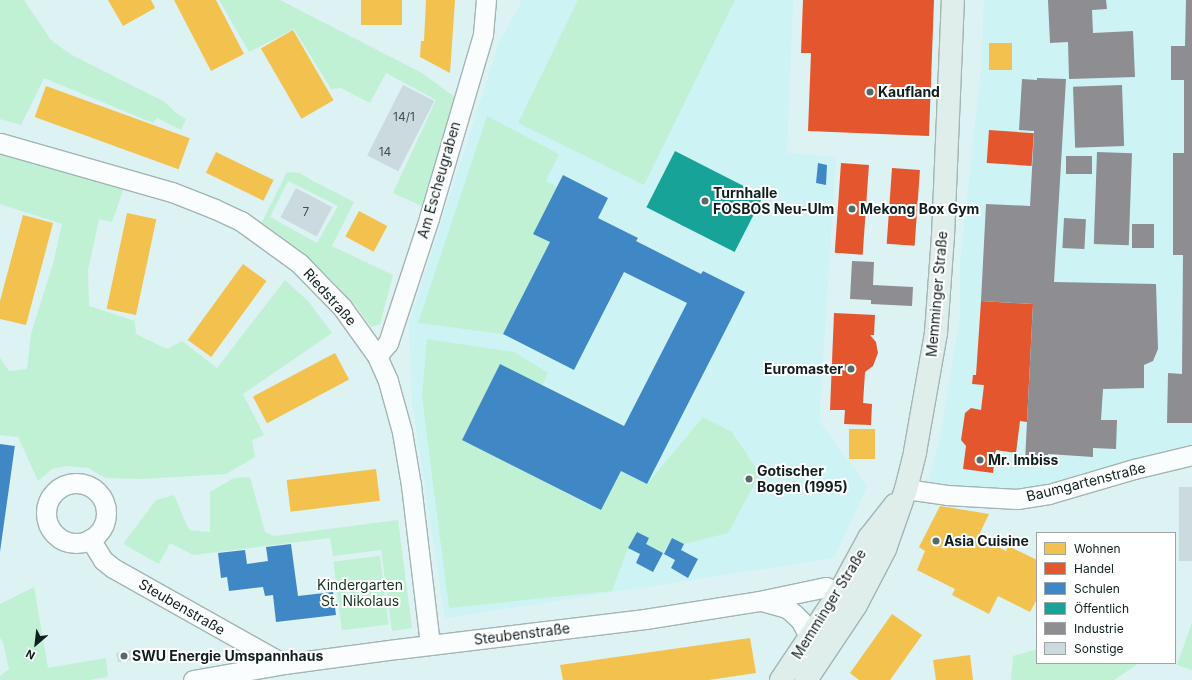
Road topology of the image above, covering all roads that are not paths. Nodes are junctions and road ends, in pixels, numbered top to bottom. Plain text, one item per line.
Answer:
1 (486, 0) edge
2 (953, 0) edge
3 (0, 143) edge
4 (377, 356) junction
5 (1192, 455) edge
6 (906, 489) junction
7 (90, 539) dead end
8 (847, 600) junction
9 (759, 601) junction
10 (810, 639) junction
11 (430, 645) junction
12 (284, 664) junction
13 (193, 680) edge
14 (781, 680) edge
15 (806, 680) edge

1 - 4 street, Am Escheugraben
2 - 6 main road, Memminger Straße
3 - 4 street, Riedstraße
4 - 11 street, Riedstraße
5 - 6 street, Baumgartenstraße
6 - 8 main road, Memminger Straße
7 - 12 street, Steubenstraße
8 - 9 street, Steubenstraße
8 - 10 main road, Memminger Straße
8 - 15 main road, Memminger Straße
9 - 10 street, Steubenstraße
9 - 11 street, Steubenstraße
10 - 14 main road, Memminger Straße
11 - 12 street, Steubenstraße
12 - 13 street, Steubenstraße

